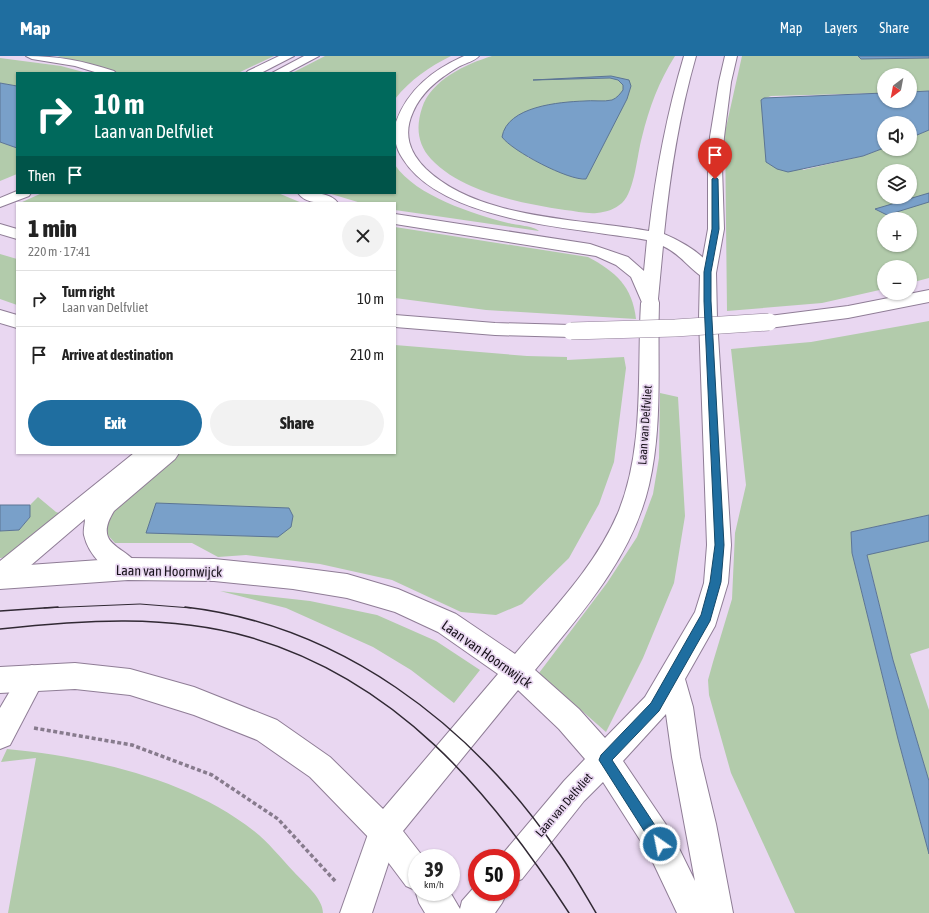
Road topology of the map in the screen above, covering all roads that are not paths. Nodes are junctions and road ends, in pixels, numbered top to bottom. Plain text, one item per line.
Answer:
1 (32, 56) edge
2 (288, 56) edge
3 (313, 56) edge
4 (473, 56) edge
5 (690, 56) edge
6 (731, 56) edge
7 (107, 72) edge
8 (254, 72) edge
9 (280, 72) edge
10 (22, 194) edge
11 (308, 194) edge
12 (328, 202) edge
13 (0, 203) edge
14 (396, 219) edge
15 (0, 229) edge
16 (16, 234) edge
17 (655, 237) junction
18 (708, 272) junction
19 (929, 296) edge
20 (650, 303) junction
21 (0, 316) edge
22 (396, 321) edge
23 (16, 322) edge
24 (148, 454) edge
25 (167, 454) edge
26 (128, 569) junction
27 (0, 577) edge
28 (518, 672) junction
29 (32, 678) junction
30 (672, 679) junction
31 (0, 680) edge
32 (3, 730) edge
33 (605, 760) junction
34 (384, 832) junction
35 (520, 857) edge
36 (408, 863) edge
37 (437, 901) edge
38 (484, 901) edge
39 (356, 913) edge
40 (446, 913) edge
41 (474, 913) edge
42 (694, 913) edge
43 (717, 913) edge

1 - 7 main road
2 - 8 main road
3 - 9 main road
4 - 17 main road
5 - 17 main road, Laan van Delfvliet
6 - 18 main road, Laan van Delfvliet
10 - 13 main road
11 - 12 main road
14 - 20 main road
15 - 16 main road
17 - 18 main road
17 - 20 main road, Laan van Delfvliet
18 - 30 main road, Laan van Delfvliet
19 - 22 main road, bridge
20 - 28 main road, Laan van Delfvliet
21 - 23 main road
24 - 27 main road
25 - 26 main road
26 - 27 main road, Laan van Hoornwijck
26 - 28 main road, Laan van Hoornwijck
28 - 33 main road, Laan van Hoornwijck
28 - 34 main road, Laan van Delfvliet
29 - 31 main road
29 - 32 main road
29 - 34 main road
30 - 33 main road, Laan van Delfvliet
30 - 43 main road
33 - 35 main road, Laan van Delfvliet
33 - 42 main road, Laan van Hoornwijck
34 - 36 main road
34 - 39 main road
37 - 40 main road
38 - 41 main road

